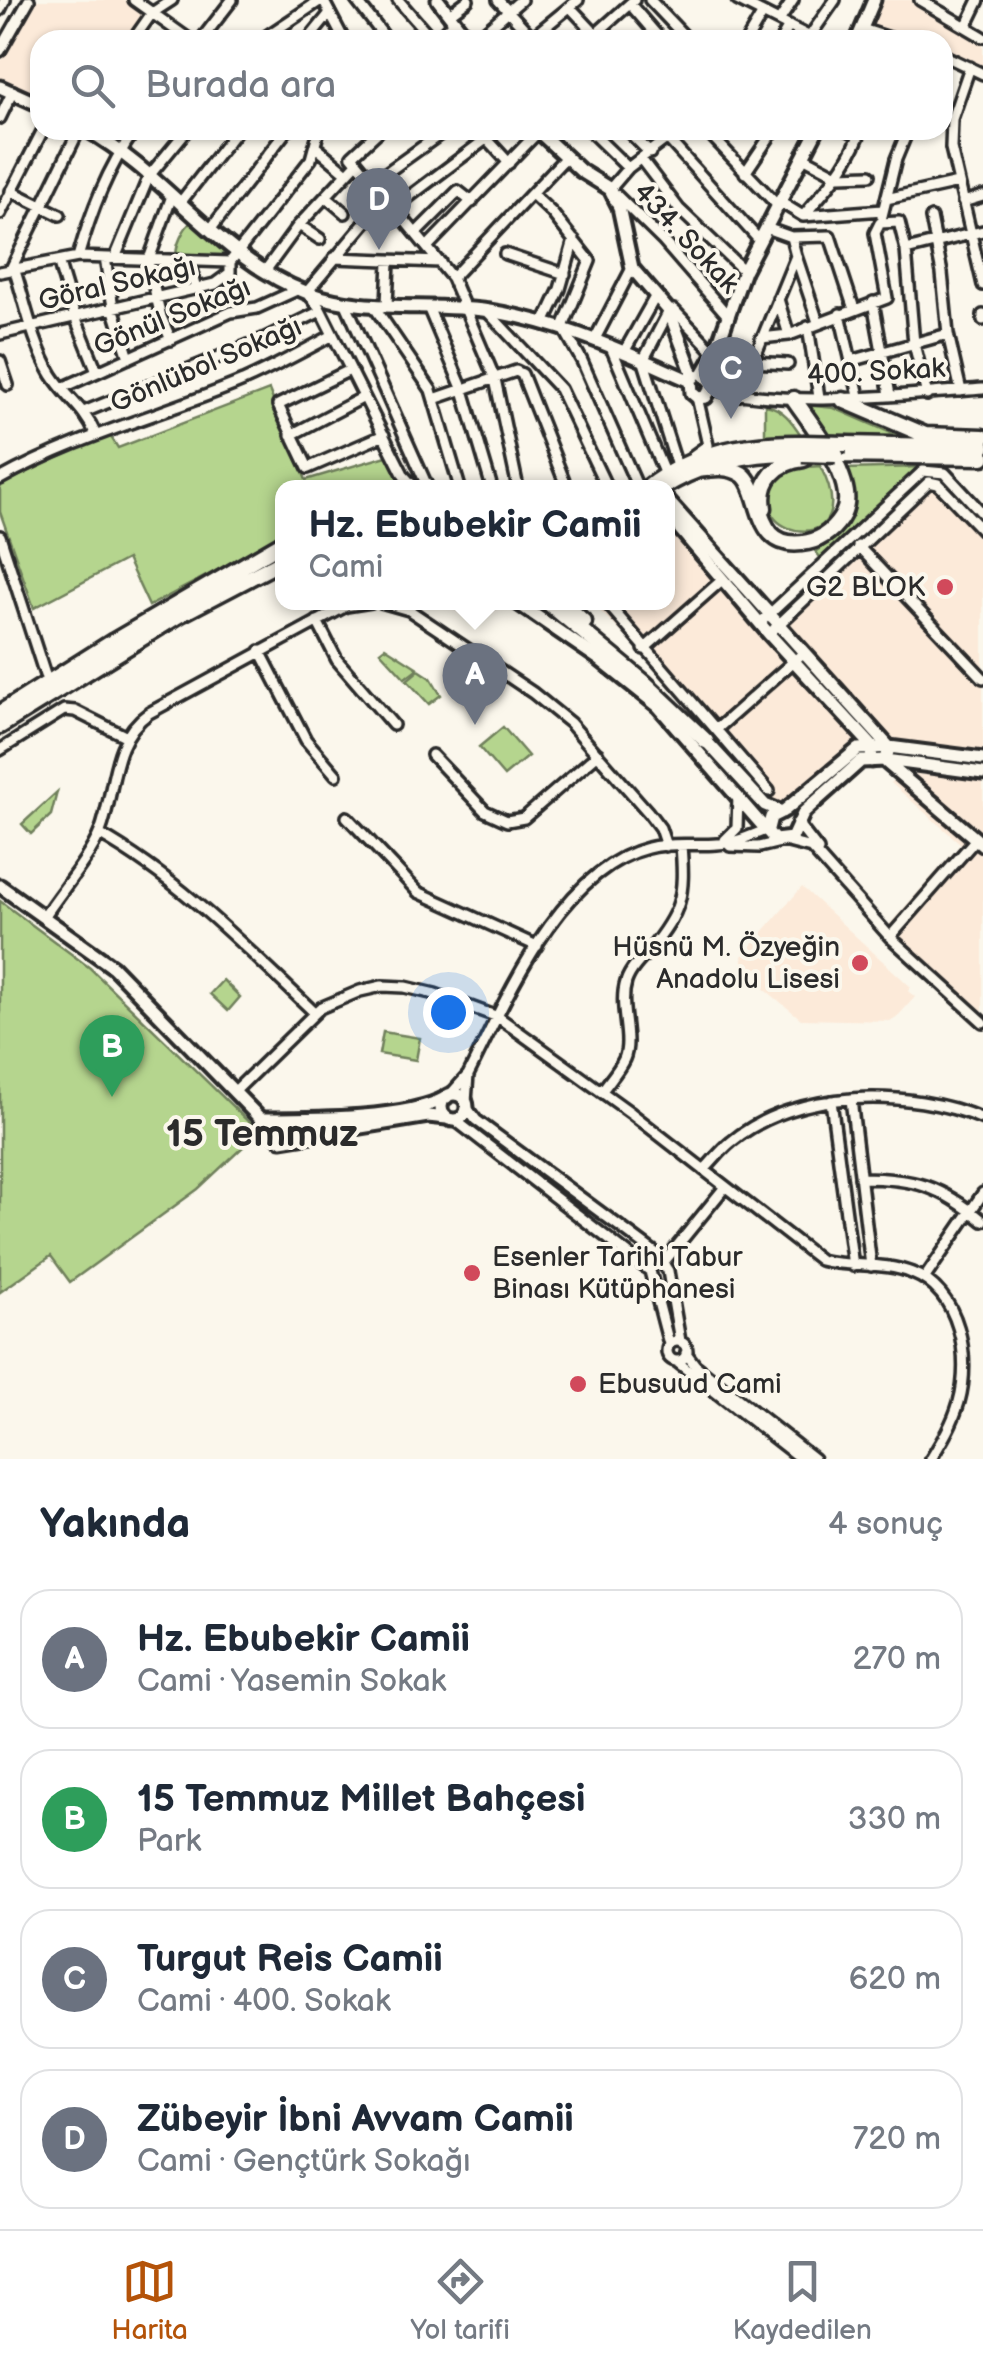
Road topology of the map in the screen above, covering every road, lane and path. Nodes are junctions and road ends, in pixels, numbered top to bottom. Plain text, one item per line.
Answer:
1 (5, 0) edge
2 (30, 0) edge
3 (134, 0) edge
4 (172, 0) edge
5 (232, 0) edge
6 (322, 0) edge
7 (356, 0) edge
8 (398, 0) edge
9 (438, 0) edge
10 (468, 0) edge
11 (498, 0) edge
12 (521, 0) edge
13 (650, 0) edge
14 (794, 0) edge
15 (835, 0) edge
16 (874, 0) edge
17 (920, 0) edge
18 (632, 2) edge
19 (744, 2) edge
20 (974, 2) edge
21 (574, 4) edge
22 (0, 10) edge
23 (508, 11) junction
24 (762, 12) junction
25 (152, 13) junction
26 (330, 13) junction
27 (452, 18) junction
28 (784, 23) junction
29 (0, 24) edge
30 (966, 27) junction
31 (139, 30) edge
32 (176, 30) edge
33 (209, 30) edge
34 (276, 30) edge
35 (316, 30) edge
36 (339, 30) edge
37 (378, 30) edge
38 (425, 30) edge
39 (442, 30) edge
40 (463, 30) edge
41 (484, 30) edge
42 (524, 30) edge
43 (542, 30) edge
44 (590, 30) edge
45 (603, 30) edge
46 (653, 30) edge
47 (678, 30) edge
48 (752, 30) edge
49 (783, 30) edge
50 (798, 30) edge
51 (818, 30) edge
52 (862, 30) edge
53 (12, 32) junction
54 (983, 37) edge
55 (0, 51) edge
56 (953, 60) edge
57 (970, 67) junction
58 (983, 74) edge
59 (0, 87) edge
60 (14, 91) junction
61 (30, 99) edge
62 (953, 116) edge
63 (0, 118) edge
64 (38, 140) edge
65 (83, 140) edge
66 (104, 140) edge
67 (128, 140) edge
68 (179, 140) edge
69 (228, 140) edge
70 (279, 140) edge
71 (318, 140) edge
72 (369, 140) edge
73 (432, 140) edge
74 (483, 140) edge
75 (488, 140) edge
76 (530, 140) edge
77 (548, 140) edge
78 (599, 140) edge
79 (634, 140) edge
80 (668, 140) joint
81 (715, 140) edge
82 (720, 140) edge
83 (767, 140) edge
84 (813, 140) edge
85 (857, 140) edge
86 (905, 140) edge
87 (952, 140) edge
88 (718, 143) junction
89 (316, 148) junction
90 (120, 150) junction
91 (646, 156) junction
92 (566, 157) junction
93 (805, 158) junction
94 (509, 163) junction
95 (356, 164) junction
96 (628, 168) junction
97 (346, 173) junction
98 (745, 173) junction
99 (149, 176) junction
100 (839, 176) junction
101 (870, 176) dead end
102 (372, 182) junction
103 (958, 183) junction
104 (610, 189) junction
105 (11, 191) junction
106 (532, 194) junction
107 (983, 196) edge
108 (326, 197) junction
109 (385, 199) junction
110 (886, 199) junction
111 (176, 200) junction
112 (472, 202) junction
113 (963, 202) junction
114 (779, 204) junction
115 (42, 206) junction
116 (394, 208) junction
117 (883, 210) junction
118 (345, 213) dead end
119 (0, 214) edge
120 (60, 215) dead end
121 (803, 216) junction
122 (931, 218) dead end
123 (880, 223) junction
124 (299, 225) junction
125 (210, 230) junction
126 (983, 231) edge
127 (416, 233) junction
128 (971, 233) junction
129 (763, 234) junction
130 (791, 237) junction
131 (320, 239) dead end
132 (574, 240) junction
133 (937, 242) junction
134 (428, 246) junction
135 (906, 250) junction
136 (505, 254) dead end
137 (796, 256) junction
138 (78, 257) junction
139 (110, 258) junction
140 (234, 258) junction
141 (334, 258) junction
142 (189, 260) junction
143 (58, 261) junction
144 (148, 262) junction
145 (389, 262) junction
146 (440, 262) junction
147 (632, 268) junction
148 (8, 270) edge
149 (265, 270) junction
150 (744, 271) junction
151 (565, 274) junction
152 (452, 278) junction
153 (982, 279) edge
154 (196, 289) junction
155 (303, 291) junction
156 (655, 297) junction
157 (778, 297) junction
158 (156, 298) junction
159 (873, 302) junction
160 (346, 304) junction
161 (380, 305) junction
162 (113, 307) junction
163 (428, 307) junction
164 (464, 308) junction
165 (854, 310) junction
166 (321, 311) junction
167 (487, 311) junction
168 (669, 312) junction
169 (840, 314) junction
170 (75, 316) junction
171 (729, 317) junction
172 (545, 322) junction
173 (813, 324) junction
174 (33, 326) junction
175 (562, 327) junction
176 (0, 334) edge
177 (948, 334) junction
178 (333, 335) junction
179 (788, 335) junction
180 (761, 338) junction
181 (595, 339) junction
182 (171, 340) junction
183 (680, 343) junction
184 (914, 344) junction
185 (610, 346) junction
186 (624, 352) junction
187 (715, 353) junction
188 (882, 353) junction
189 (644, 357) junction
190 (129, 358) junction
191 (0, 361) edge
192 (851, 361) junction
193 (752, 362) junction
194 (788, 364) dead end
195 (662, 369) junction
196 (350, 370) junction
197 (97, 371) junction
198 (696, 377) junction
199 (495, 378) junction
200 (8, 385) dead end
201 (62, 388) junction
202 (463, 390) junction
203 (712, 390) junction
204 (983, 390) edge
205 (961, 391) junction
206 (739, 395) junction
207 (890, 395) junction
208 (859, 396) junction
209 (926, 396) junction
210 (364, 397) junction
211 (696, 397) junction
212 (819, 397) junction
213 (787, 398) junction
214 (434, 399) junction
215 (843, 400) junction
216 (84, 412) junction
217 (95, 434) junction
218 (291, 435) junction
219 (384, 435) junction
220 (983, 437) edge
221 (983, 447) edge
222 (842, 450) junction
223 (803, 452) junction
224 (983, 457) edge
225 (676, 463) junction
226 (663, 470) junction
227 (697, 470) junction
228 (0, 479) edge
229 (408, 480) edge
230 (424, 480) edge
231 (458, 480) edge
232 (490, 480) edge
233 (516, 480) edge
234 (564, 480) edge
235 (603, 480) edge
236 (638, 480) edge
237 (651, 480) edge
238 (656, 480) edge
239 (675, 481) edge
240 (675, 510) edge
241 (983, 514) edge
242 (675, 521) edge
243 (983, 531) edge
244 (0, 536) edge
245 (851, 538) junction
246 (275, 547) edge
247 (859, 547) junction
248 (3, 555) edge
249 (275, 565) edge
250 (727, 577) junction
251 (211, 585) junction
252 (207, 602) junction
253 (339, 610) edge
254 (409, 610) edge
255 (528, 610) edge
256 (557, 610) edge
257 (571, 610) edge
258 (612, 610) edge
259 (318, 621) junction
260 (768, 625) junction
261 (644, 649) junction
262 (260, 651) junction
263 (797, 658) junction
264 (45, 675) junction
265 (983, 678) edge
266 (0, 704) edge
267 (0, 714) edge
268 (0, 726) edge
269 (393, 726) dead end
270 (712, 735) junction
271 (125, 736) junction
272 (0, 737) edge
273 (872, 746) junction
274 (0, 750) edge
275 (598, 754) junction
276 (432, 755) dead end
277 (882, 757) junction
278 (983, 759) edge
279 (983, 773) edge
280 (336, 776) dead end
281 (769, 791) dead end
282 (738, 796) junction
283 (779, 812) junction
284 (347, 817) dead end
285 (796, 822) junction
286 (768, 829) junction
287 (99, 834) junction
288 (784, 841) junction
289 (979, 842) edge
290 (681, 845) junction
291 (713, 845) junction
292 (666, 846) junction
293 (0, 886) edge
294 (44, 917) junction
295 (892, 936) junction
296 (537, 946) junction
297 (315, 1013) junction
298 (983, 1014) edge
299 (498, 1017) junction
300 (983, 1022) edge
301 (468, 1075) junction
302 (602, 1091) junction
303 (234, 1092) junction
304 (448, 1096) junction
305 (850, 1099) junction
306 (832, 1101) junction
307 (467, 1105) junction
308 (260, 1118) junction
309 (451, 1119) junction
310 (983, 1119) edge
311 (704, 1170) junction
312 (860, 1178) junction
313 (725, 1187) junction
314 (983, 1193) edge
315 (970, 1211) junction
316 (983, 1221) edge
317 (664, 1262) junction
318 (854, 1266) junction
319 (871, 1266) junction
320 (924, 1278) junction
321 (680, 1341) junction
322 (668, 1344) junction
323 (686, 1353) junction
324 (676, 1361) junction
325 (801, 1459) edge
326 (814, 1459) edge
327 (932, 1459) edge

1 - 22 street
2 - 53 street
3 - 25 street
4 - 25 street
5 - 33 street
6 - 26 street
6 - 34 street
7 - 37 street
8 - 38 street
9 - 27 main road
10 - 27 street
11 - 23 street
12 - 23 street
13 - 47 street
14 - 28 street
15 - 51 street
16 - 52 main road
17 - 30 street
18 - 45 street
18 - 46 street
19 - 24 street
20 - 30 street
21 - 43 street
21 - 44 street
23 - 41 street
23 - 42 street
24 - 28 street
24 - 48 street
25 - 31 street
25 - 32 street
26 - 35 street
26 - 36 street
27 - 39 street
27 - 40 main road
28 - 49 street
28 - 50 street
29 - 53 street
30 - 54 street
53 - 55 street
56 - 57 street
57 - 58 street
57 - 62 street
59 - 60 main road
60 - 61 main road
60 - 63 street
64 - 105 street
65 - 115 street
66 - 90 main road
67 - 90 street
68 - 99 street
69 - 111 street
70 - 125 street
71 - 89 street
72 - 95 street
73 - 102 street
74 - 116 street
75 - 94 street
76 - 94 street
77 - 92 main road
78 - 96 street
79 - 91 street
80 - 91 street
80 - 129 street
81 - 88 street
82 - 88 street
83 - 98 street
84 - 93 main road
85 - 100 street
86 - 110 street
87 - 103 street
88 - 98 street
89 - 97 street
89 - 140 street
90 - 99 main road
90 - 138 street
91 - 96 street
91 - 150 street
92 - 104 main road
92 - 106 street
93 - 100 street
93 - 114 main road
94 - 112 street
95 - 97 street
95 - 102 street
96 - 104 street
97 - 108 street
98 - 114 street
99 - 111 main road
99 - 139 street
100 - 101 street
100 - 121 street
102 - 109 street
103 - 110 street
103 - 113 street
104 - 147 main road
104 - 171 street, 434. Sokak
105 - 115 street
105 - 119 street
106 - 132 street
106 - 152 street
107 - 113 street
108 - 118 street
108 - 124 street
109 - 116 street
109 - 141 street
110 - 117 street
111 - 125 main road
111 - 144 street
112 - 127 street
112 - 134 street
113 - 128 street
114 - 121 street
114 - 129 main road
115 - 120 street
115 - 148 street
116 - 127 street
117 - 121 street
117 - 123 street
122 - 133 street
123 - 135 street
123 - 159 street
124 - 131 street
124 - 149 street
125 - 140 main road
126 - 128 street
127 - 134 street
128 - 133 street
128 - 153 street
129 - 130 street
129 - 150 main road
130 - 137 street
130 - 165 street
132 - 151 street
132 - 175 street
133 - 135 street
133 - 177 street
134 - 146 street
135 - 184 street
136 - 151 street
137 - 157 street
137 - 173 street
138 - 139 street
138 - 143 street
139 - 144 street
139 - 162 street
140 - 142 street
140 - 149 main road
140 - 154 street, Göral Sokağı
141 - 145 street
141 - 155 street
142 - 144 street
142 - 154 street
143 - 148 street
143 - 170 street
144 - 158 street
145 - 146 street
145 - 161 street
146 - 152 street
147 - 156 main road
147 - 181 street
148 - 174 street
149 - 155 main road
150 - 171 main road
151 - 172 street
152 - 164 street
154 - 158 street, Göral Sokağı
155 - 160 main road
155 - 166 street
155 - 182 street, Gönül Sokağı
156 - 168 main road
156 - 186 street
157 - 179 street
157 - 180 street
158 - 162 street, Göral Sokağı
158 - 182 street
159 - 165 street
159 - 188 street
160 - 161 main road
160 - 230 street
161 - 163 main road
161 - 214 street
162 - 170 street, Göral Sokağı
162 - 190 street
163 - 164 main road
163 - 202 street
164 - 167 main road
164 - 199 street
165 - 169 street
166 - 178 street
166 - 216 street
167 - 172 main road
167 - 235 street
168 - 183 main road
168 - 187 street
168 - 189 street
169 - 173 street
169 - 192 street
170 - 174 street, Göral Sokağı
170 - 197 street
171 - 187 main road
172 - 175 main road
173 - 179 street
173 - 212 street
174 - 176 street, Göral Sokağı
174 - 201 street
175 - 181 main road
175 - 236 street
177 - 184 street
177 - 205 street
178 - 196 street
178 - 217 street, Gönlübol Sokağı
179 - 180 street
180 - 193 street
181 - 185 main road
182 - 190 street, Gönül Sokağı
183 - 195 main road
183 - 198 main road
184 - 188 street
184 - 209 street
185 - 186 main road
185 - 226 street
186 - 189 main road
187 - 198 main road
188 - 192 street
188 - 207 street
189 - 195 main road
189 - 225 street
190 - 197 street, Gönül Sokağı
191 - 200 street
192 - 208 street
193 - 194 street
193 - 206 street
195 - 198 main road
196 - 210 street
196 - 218 street
197 - 201 street, Gönül Sokağı
198 - 203 main road
198 - 211 main road
199 - 202 street
199 - 233 street
199 - 234 street
201 - 216 street
202 - 214 street
202 - 232 street
203 - 206 street, 400. Sokak
203 - 211 main road
204 - 205 street, 400. Sokak
205 - 209 street, 400. Sokak
206 - 213 street, 400. Sokak
207 - 208 street, 400. Sokak
207 - 209 street, 400. Sokak
208 - 215 street, 400. Sokak
210 - 218 street
210 - 219 street
211 - 225 street
212 - 213 street, 400. Sokak
212 - 215 street, 400. Sokak
213 - 223 highway
213 - 227 highway
214 - 231 street
215 - 220 highway
216 - 217 street
217 - 228 street, Gönlübol Sokağı
218 - 219 street
219 - 229 street
221 - 222 highway
222 - 223 highway, bridge
222 - 224 highway
223 - 227 highway
223 - 238 highway
225 - 226 street
226 - 237 street
227 - 239 highway
240 - 250 main road
241 - 245 street
242 - 250 main road
243 - 247 street
244 - 248 street
245 - 247 street
245 - 260 street
246 - 251 highway
247 - 260 street
247 - 265 street
248 - 264 street
249 - 252 highway
250 - 260 main road
250 - 261 street
251 - 264 highway
251 - 267 highway
252 - 268 highway
252 - 272 highway
253 - 259 street
254 - 275 street
255 - 282 main road
256 - 270 highway
257 - 270 highway
258 - 261 street
259 - 262 street
259 - 269 street
260 - 263 main road
261 - 270 street
262 - 271 street
262 - 280 street
263 - 270 street
263 - 273 main road
263 - 277 main road
264 - 266 highway
270 - 281 street
270 - 283 main road
271 - 274 street
271 - 287 street
273 - 277 main road
273 - 283 main road
275 - 276 street
275 - 292 street
277 - 278 main road
277 - 279 main road
277 - 285 main road
277 - 289 main road
282 - 286 main road
282 - 291 street
283 - 285 main road
283 - 286 main road
284 - 296 street
285 - 288 main road
285 - 295 street
286 - 288 main road
286 - 291 street
287 - 294 street
287 - 297 street
288 - 291 street
288 - 295 street
289 - 295 street
290 - 291 street
290 - 292 street
290 - 302 street
292 - 296 street
293 - 294 main road
294 - 303 main road
295 - 298 street
295 - 300 street
296 - 299 street
297 - 299 street
297 - 303 street
299 - 301 street
299 - 302 street
301 - 304 street
301 - 307 street
302 - 311 street
303 - 308 main road
304 - 307 main road
304 - 308 main road
304 - 309 main road
305 - 306 street
305 - 310 street
305 - 312 street
306 - 311 street
306 - 318 street
307 - 309 main road
307 - 317 street
308 - 309 main road
309 - 322 street
311 - 313 street
312 - 315 street
312 - 319 street
313 - 317 street
313 - 318 street
314 - 315 street
315 - 316 street
315 - 320 street
317 - 321 street
318 - 319 street
319 - 320 street
320 - 327 street
321 - 322 street
321 - 323 street
322 - 324 street
323 - 324 street
323 - 326 street
324 - 325 street

